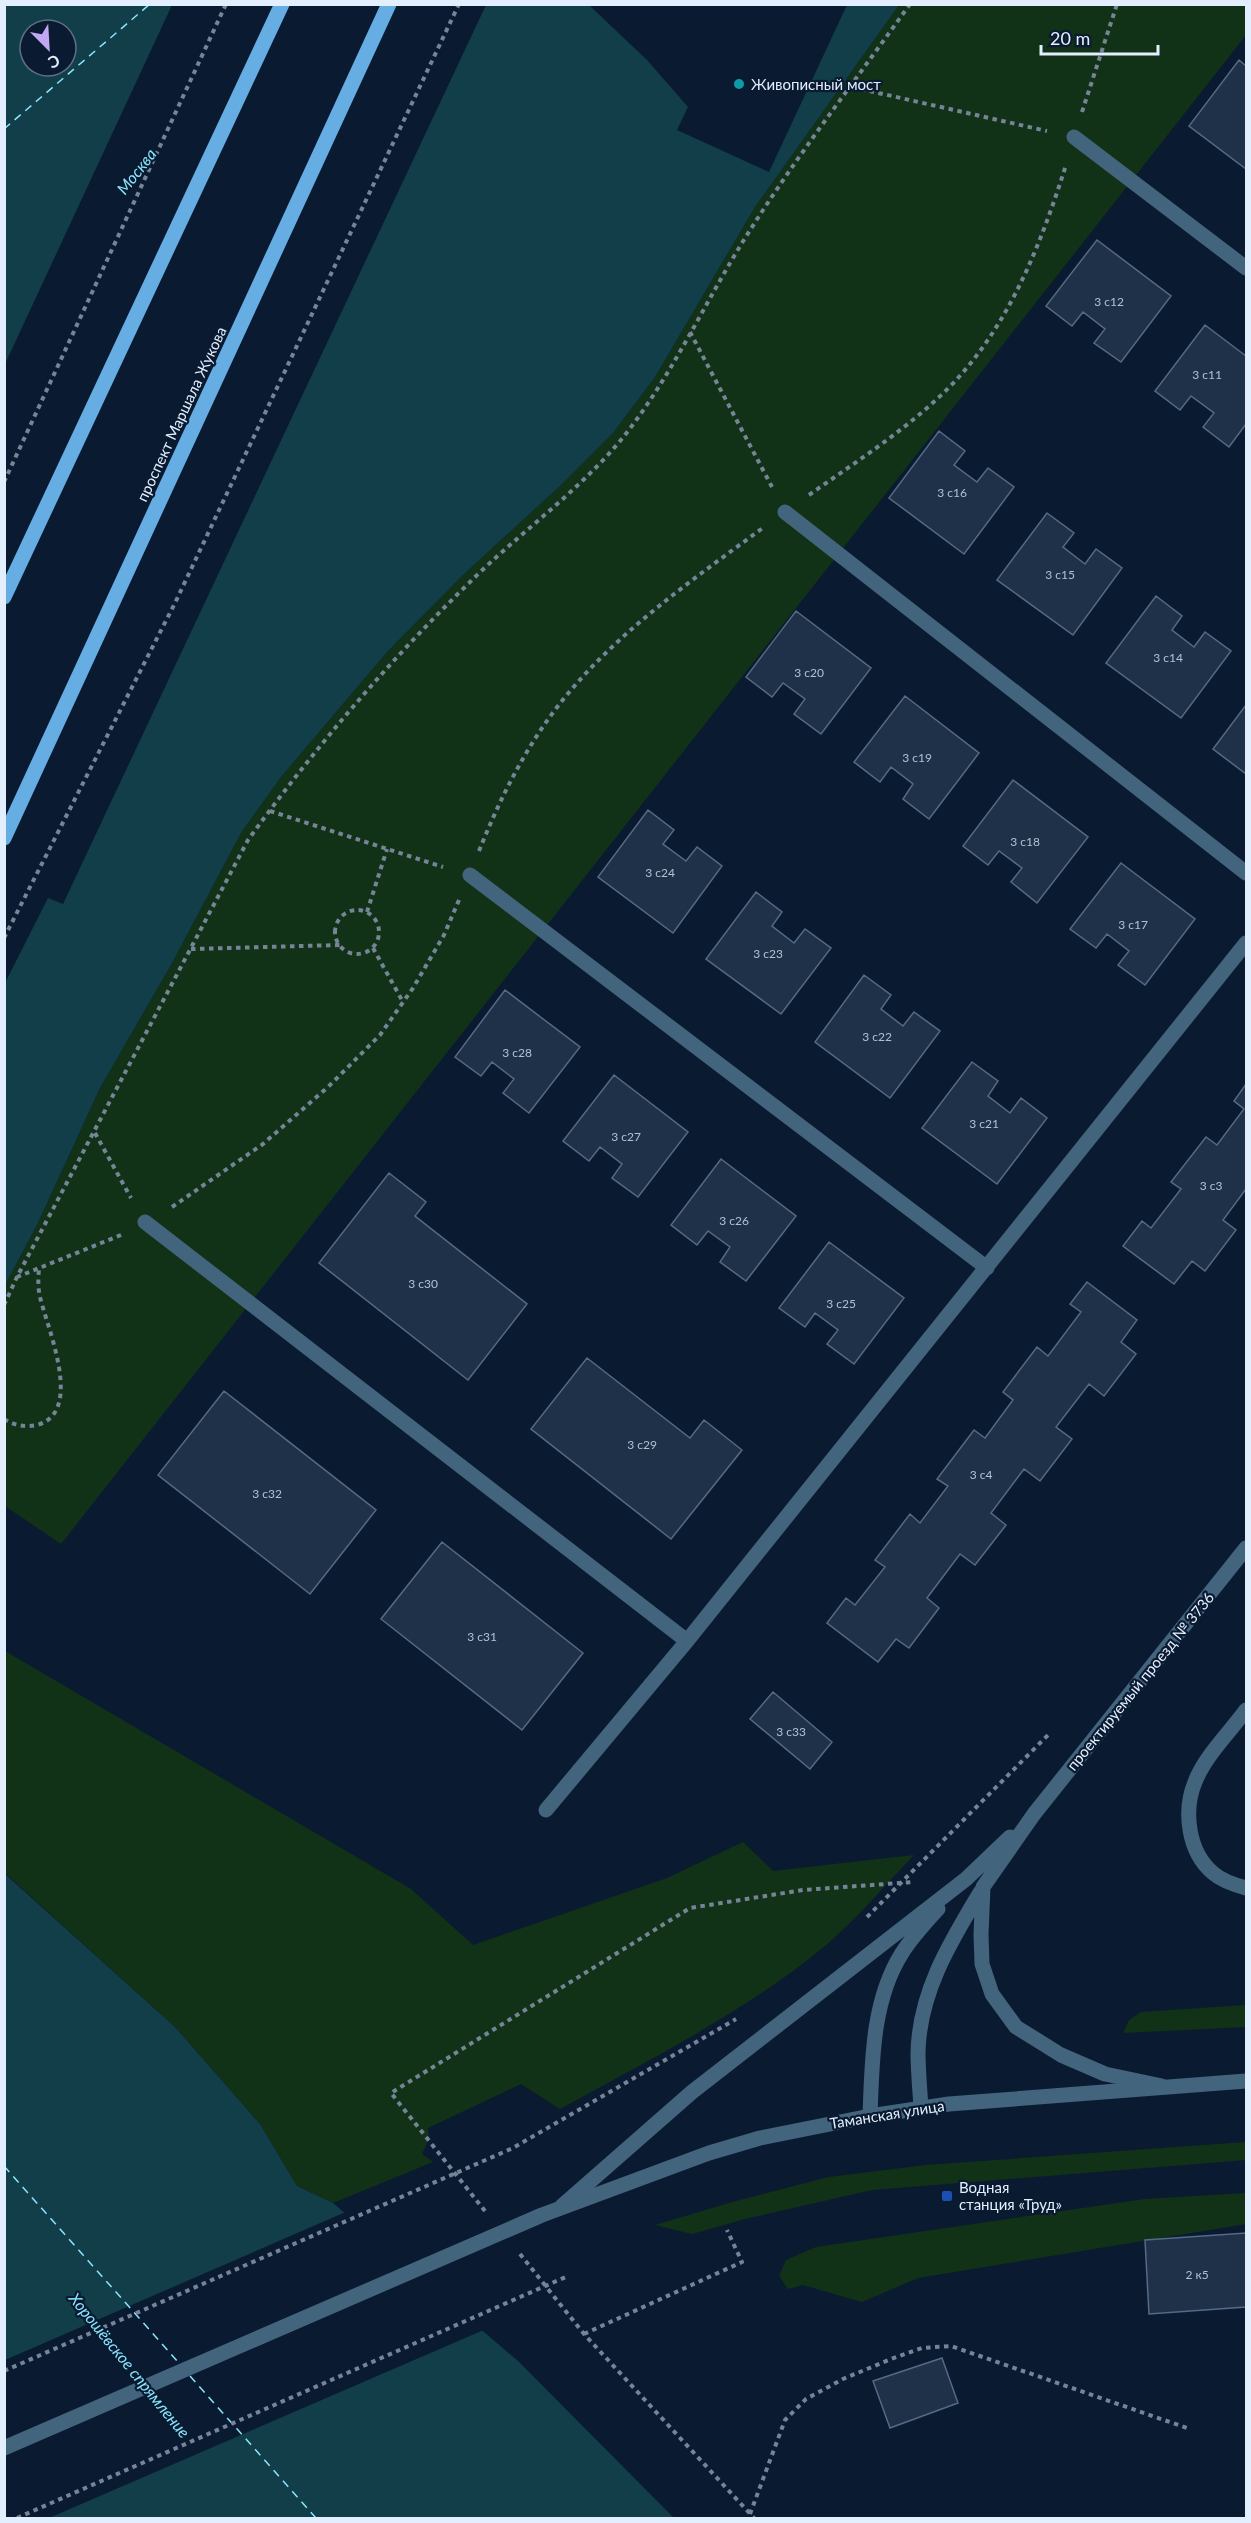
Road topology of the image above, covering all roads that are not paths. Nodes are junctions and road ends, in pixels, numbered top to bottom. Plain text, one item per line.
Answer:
1 (282, 4) edge
2 (389, 4) edge
3 (1074, 137) road end
4 (1246, 268) edge
5 (785, 512) road end
6 (4, 597) edge
7 (4, 838) edge
8 (1246, 873) edge
9 (470, 875) road end
10 (1246, 943) edge
11 (145, 1222) road end
12 (987, 1268) junction
13 (1246, 1548) edge
14 (687, 1641) junction
15 (1246, 1710) edge
16 (546, 1810) dead end
17 (1034, 1814) junction
18 (966, 1879) junction
19 (983, 1887) junction
20 (1246, 1888) edge
21 (1246, 2080) edge
22 (1168, 2087) junction
23 (921, 2108) junction
24 (870, 2116) junction
25 (562, 2206) junction
26 (4, 2448) edge

1 - 6 main road
2 - 7 main road, проспект Маршала Жукова
3 - 4 street
5 - 8 street
9 - 12 street
10 - 12 street
11 - 14 street
12 - 14 street
13 - 17 street, проектируемый проезд № 3736
14 - 16 street
15 - 20 street
17 - 18 street
17 - 19 street
18 - 24 street
18 - 25 street
19 - 22 street
19 - 23 street
21 - 22 street, Таманская улица
22 - 23 street, Таманская улица
23 - 24 street, Таманская улица
24 - 25 street, Таманская улица
25 - 26 street, Таманская улица

